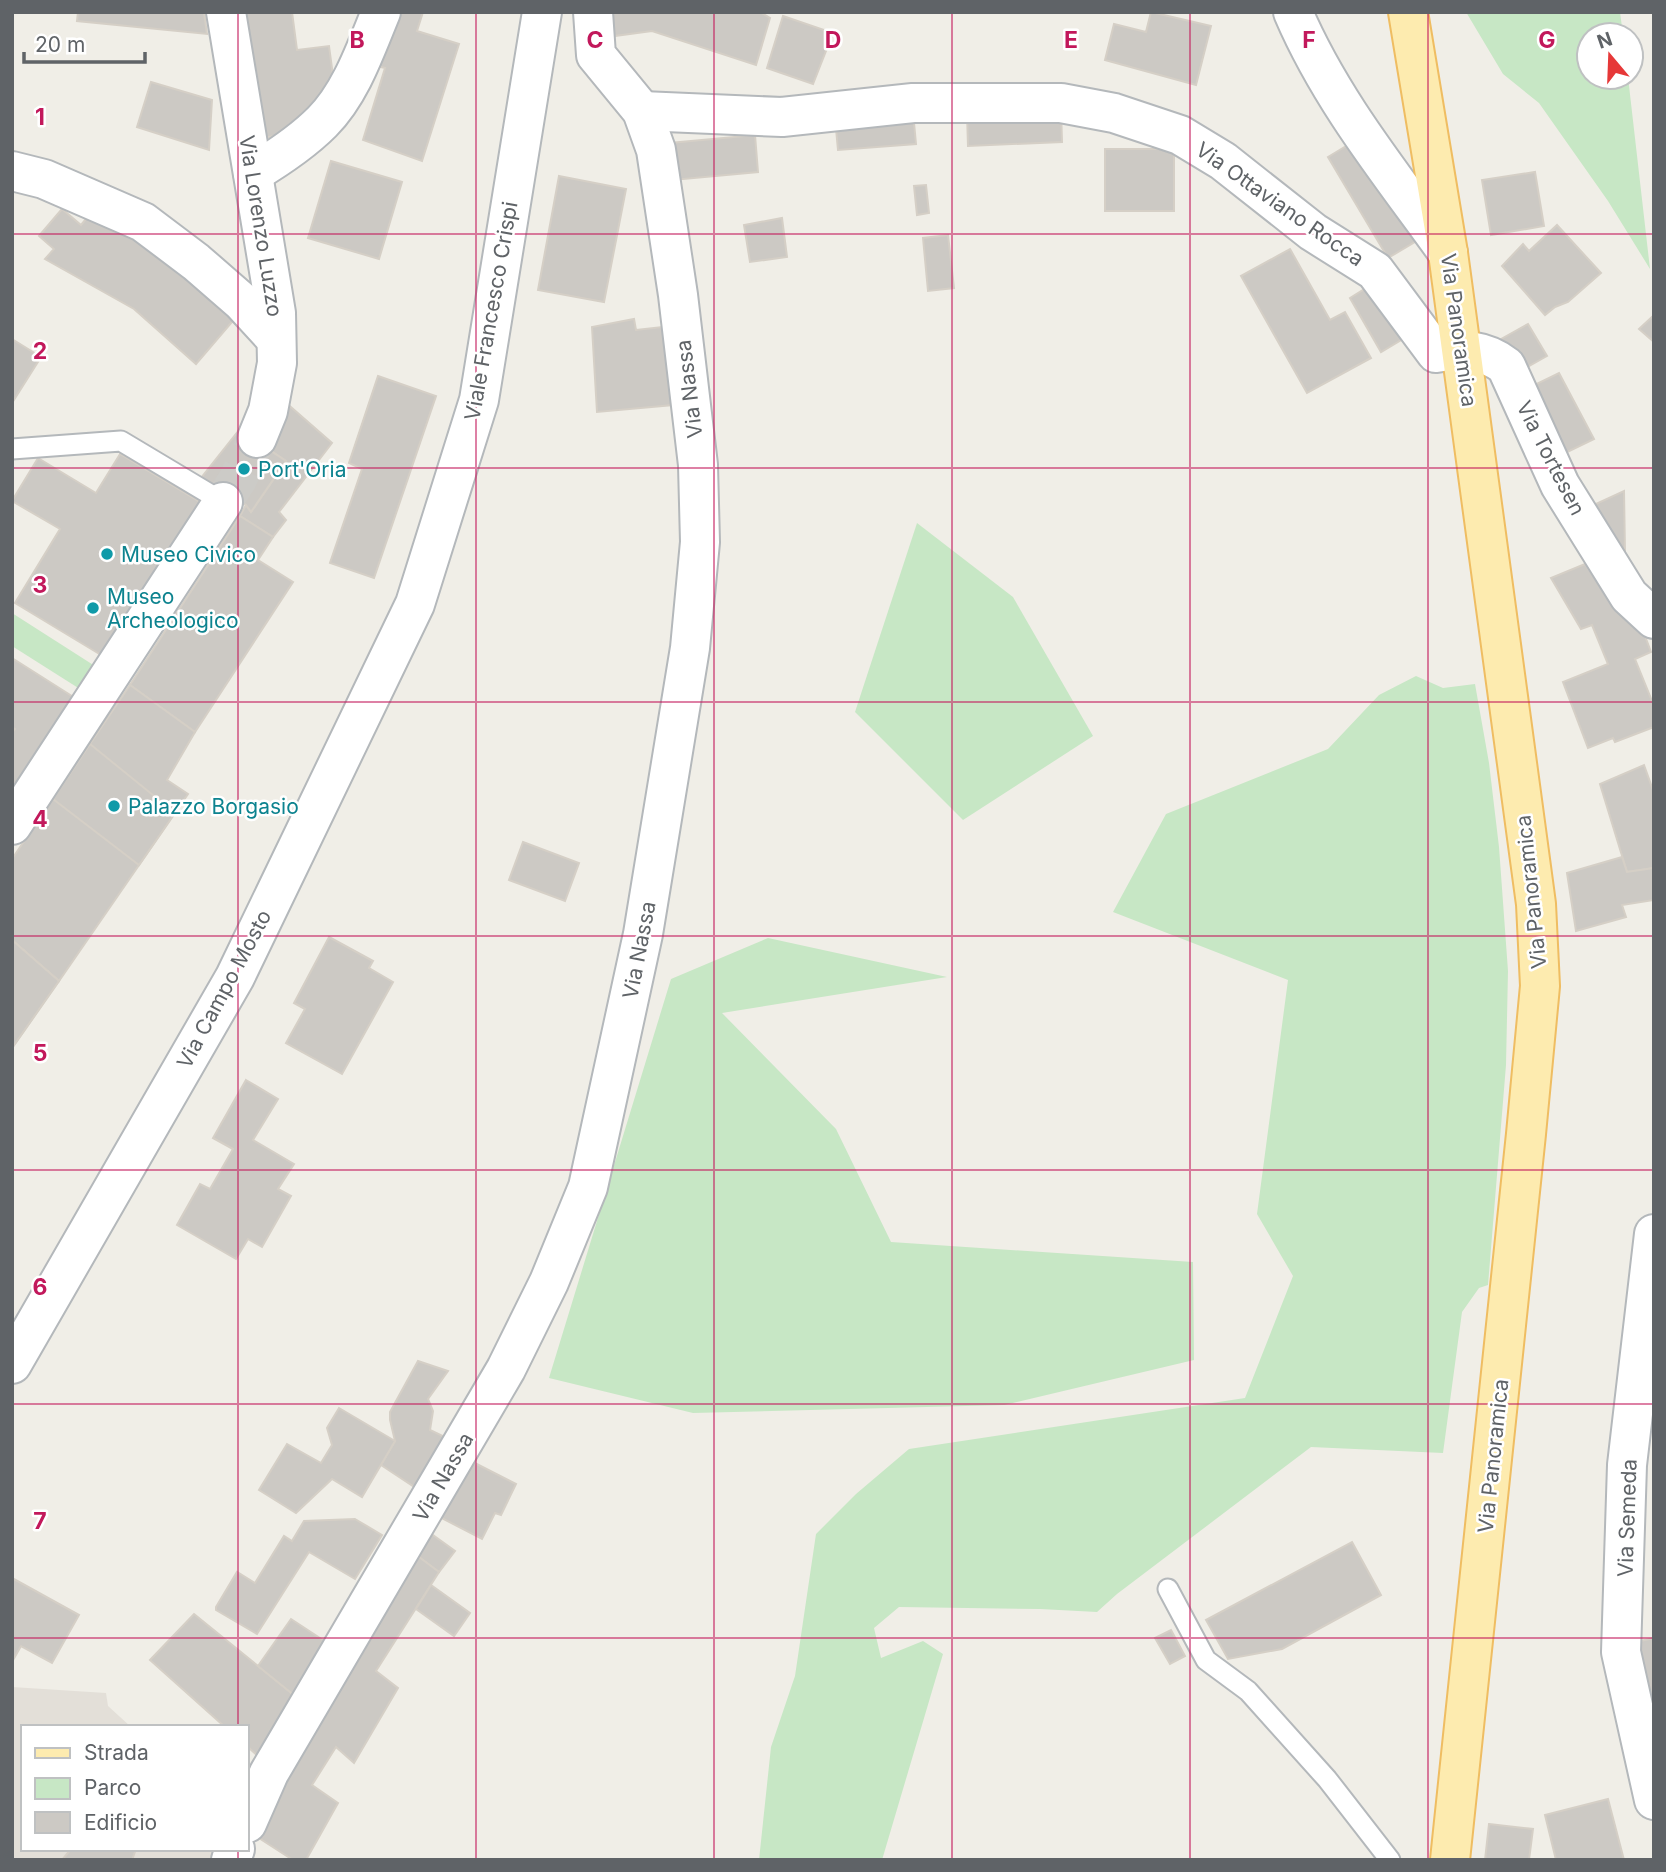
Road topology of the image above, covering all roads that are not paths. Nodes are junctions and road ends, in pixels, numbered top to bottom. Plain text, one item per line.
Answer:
1 (226, 12) edge
2 (381, 12) edge
3 (542, 12) edge
4 (593, 12) edge
5 (1293, 12) edge
6 (1408, 12) edge
7 (642, 111) junction
8 (12, 171) edge
9 (253, 173) junction
10 (1448, 253) junction
11 (276, 339) junction
12 (1462, 349) junction
13 (257, 438) tunnel mouth
14 (12, 449) edge
15 (223, 502) joint
16 (415, 604) joint
17 (1654, 619) edge
18 (12, 825) edge
19 (1654, 1234) edge
20 (12, 1364) edge
21 (1168, 1589) dead end
22 (1654, 1800) edge
23 (248, 1820) edge
24 (1390, 1860) edge
25 (1450, 1860) edge

1 - 9 street, Via Lorenzo Luzzo
2 - 9 street
3 - 16 street, Viale Francesco Crispi
4 - 7 street, Via Nassa
5 - 10 street
6 - 10 main road, Via Panoramica
7 - 12 street, Via Ottaviano Rocca
7 - 23 street, Via Nassa
8 - 11 street
9 - 11 street, Via Lorenzo Luzzo
10 - 12 main road, Via Panoramica
11 - 13 street, Via Lorenzo Luzzo
12 - 17 street, Via Tortesen
12 - 25 main road, Via Panoramica
14 - 15 lane
15 - 18 street
16 - 20 street, Via Campo Mosto
19 - 22 street, Via Semeda
21 - 24 lane

